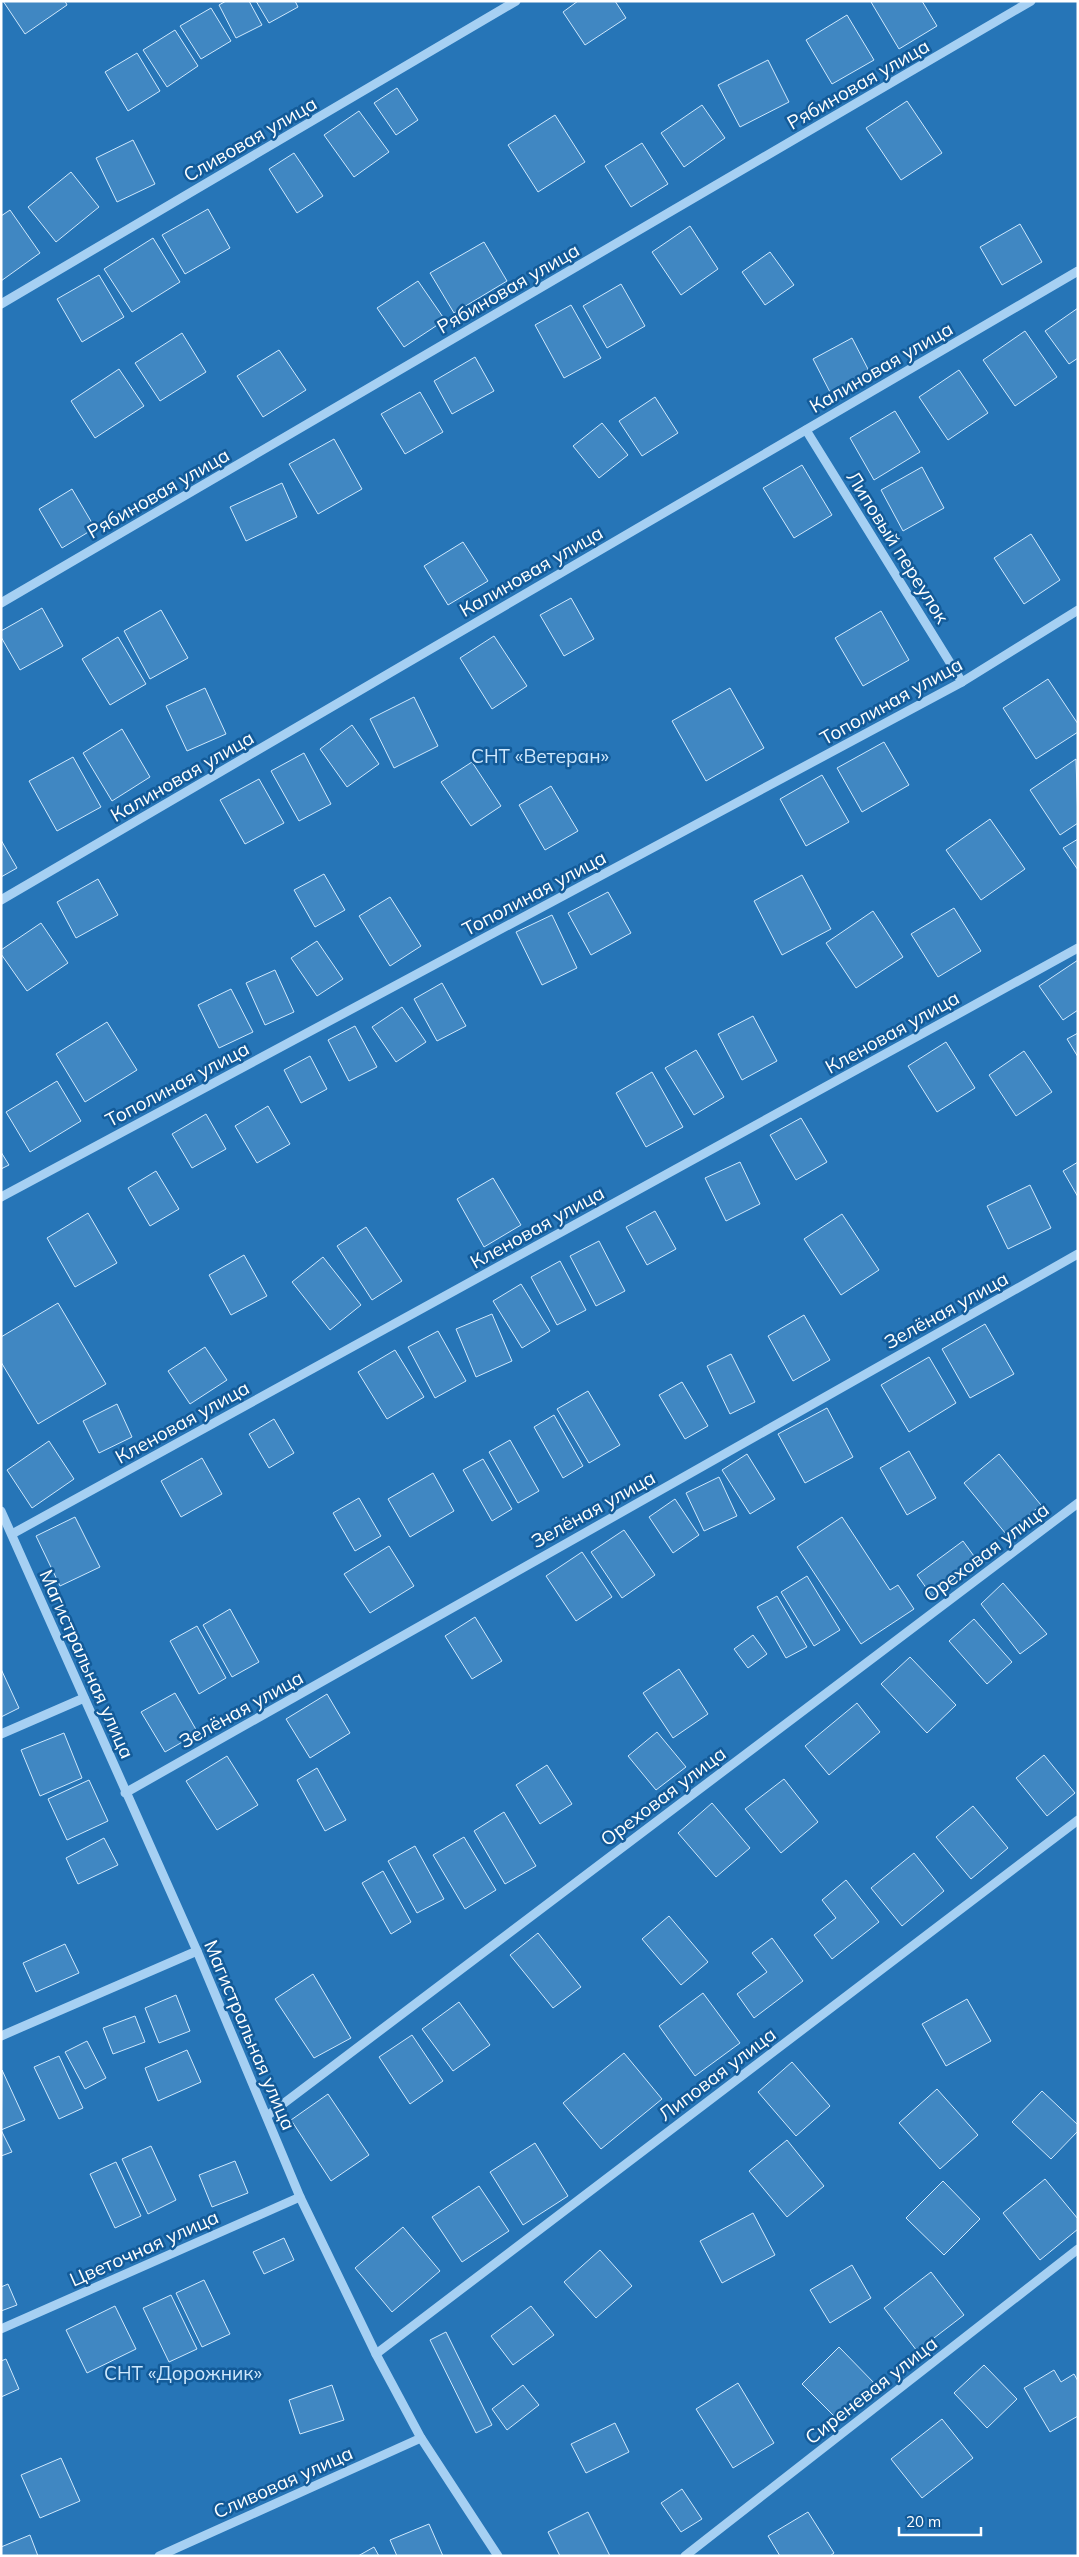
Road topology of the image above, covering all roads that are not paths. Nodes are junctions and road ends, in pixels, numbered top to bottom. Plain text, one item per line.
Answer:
1 (516, 1) edge
2 (1031, 1) edge
3 (1078, 271) edge
4 (1, 304) edge
5 (806, 430) junction
6 (1, 603) edge
7 (1078, 610) edge
8 (962, 682) junction
9 (1, 900) edge
10 (1078, 948) edge
11 (1, 1197) edge
12 (1078, 1254) edge
13 (1078, 1502) edge
14 (1, 1512) edge
15 (12, 1534) junction
16 (84, 1698) junction
17 (1, 1734) edge
18 (125, 1793) junction
19 (1078, 1820) edge
20 (197, 1951) junction
21 (1, 2036) edge
22 (267, 2116) junction
23 (300, 2197) junction
24 (1078, 2249) edge
25 (1, 2329) edge
26 (376, 2354) junction
27 (421, 2438) junction
28 (158, 2556) edge
29 (498, 2556) edge
30 (685, 2556) edge

1 - 4 street, Сливовая улица
2 - 6 street, Рябиновая улица
3 - 5 street, Калиновая улица
5 - 8 street, Липовый переулок
5 - 9 street, Калиновая улица
7 - 8 street, Тополиная улица
8 - 11 street, Тополиная улица
10 - 15 street, Кленовая улица
12 - 18 street, Зелёная улица
13 - 22 street, Ореховая улица
14 - 15 street, Магистральная улица
15 - 16 street, Магистральная улица
16 - 17 street
16 - 18 street, Магистральная улица
18 - 20 street, Магистральная улица
19 - 26 street, Липовая улица
20 - 21 street
20 - 22 street, Магистральная улица
22 - 23 street, Магистральная улица
23 - 25 street, Цветочная улица
23 - 26 street, Магистральная улица
24 - 30 street, Сиреневая улица
26 - 27 street, Магистральная улица
27 - 28 street, Сливовая улица
27 - 29 street, Магистральная улица

